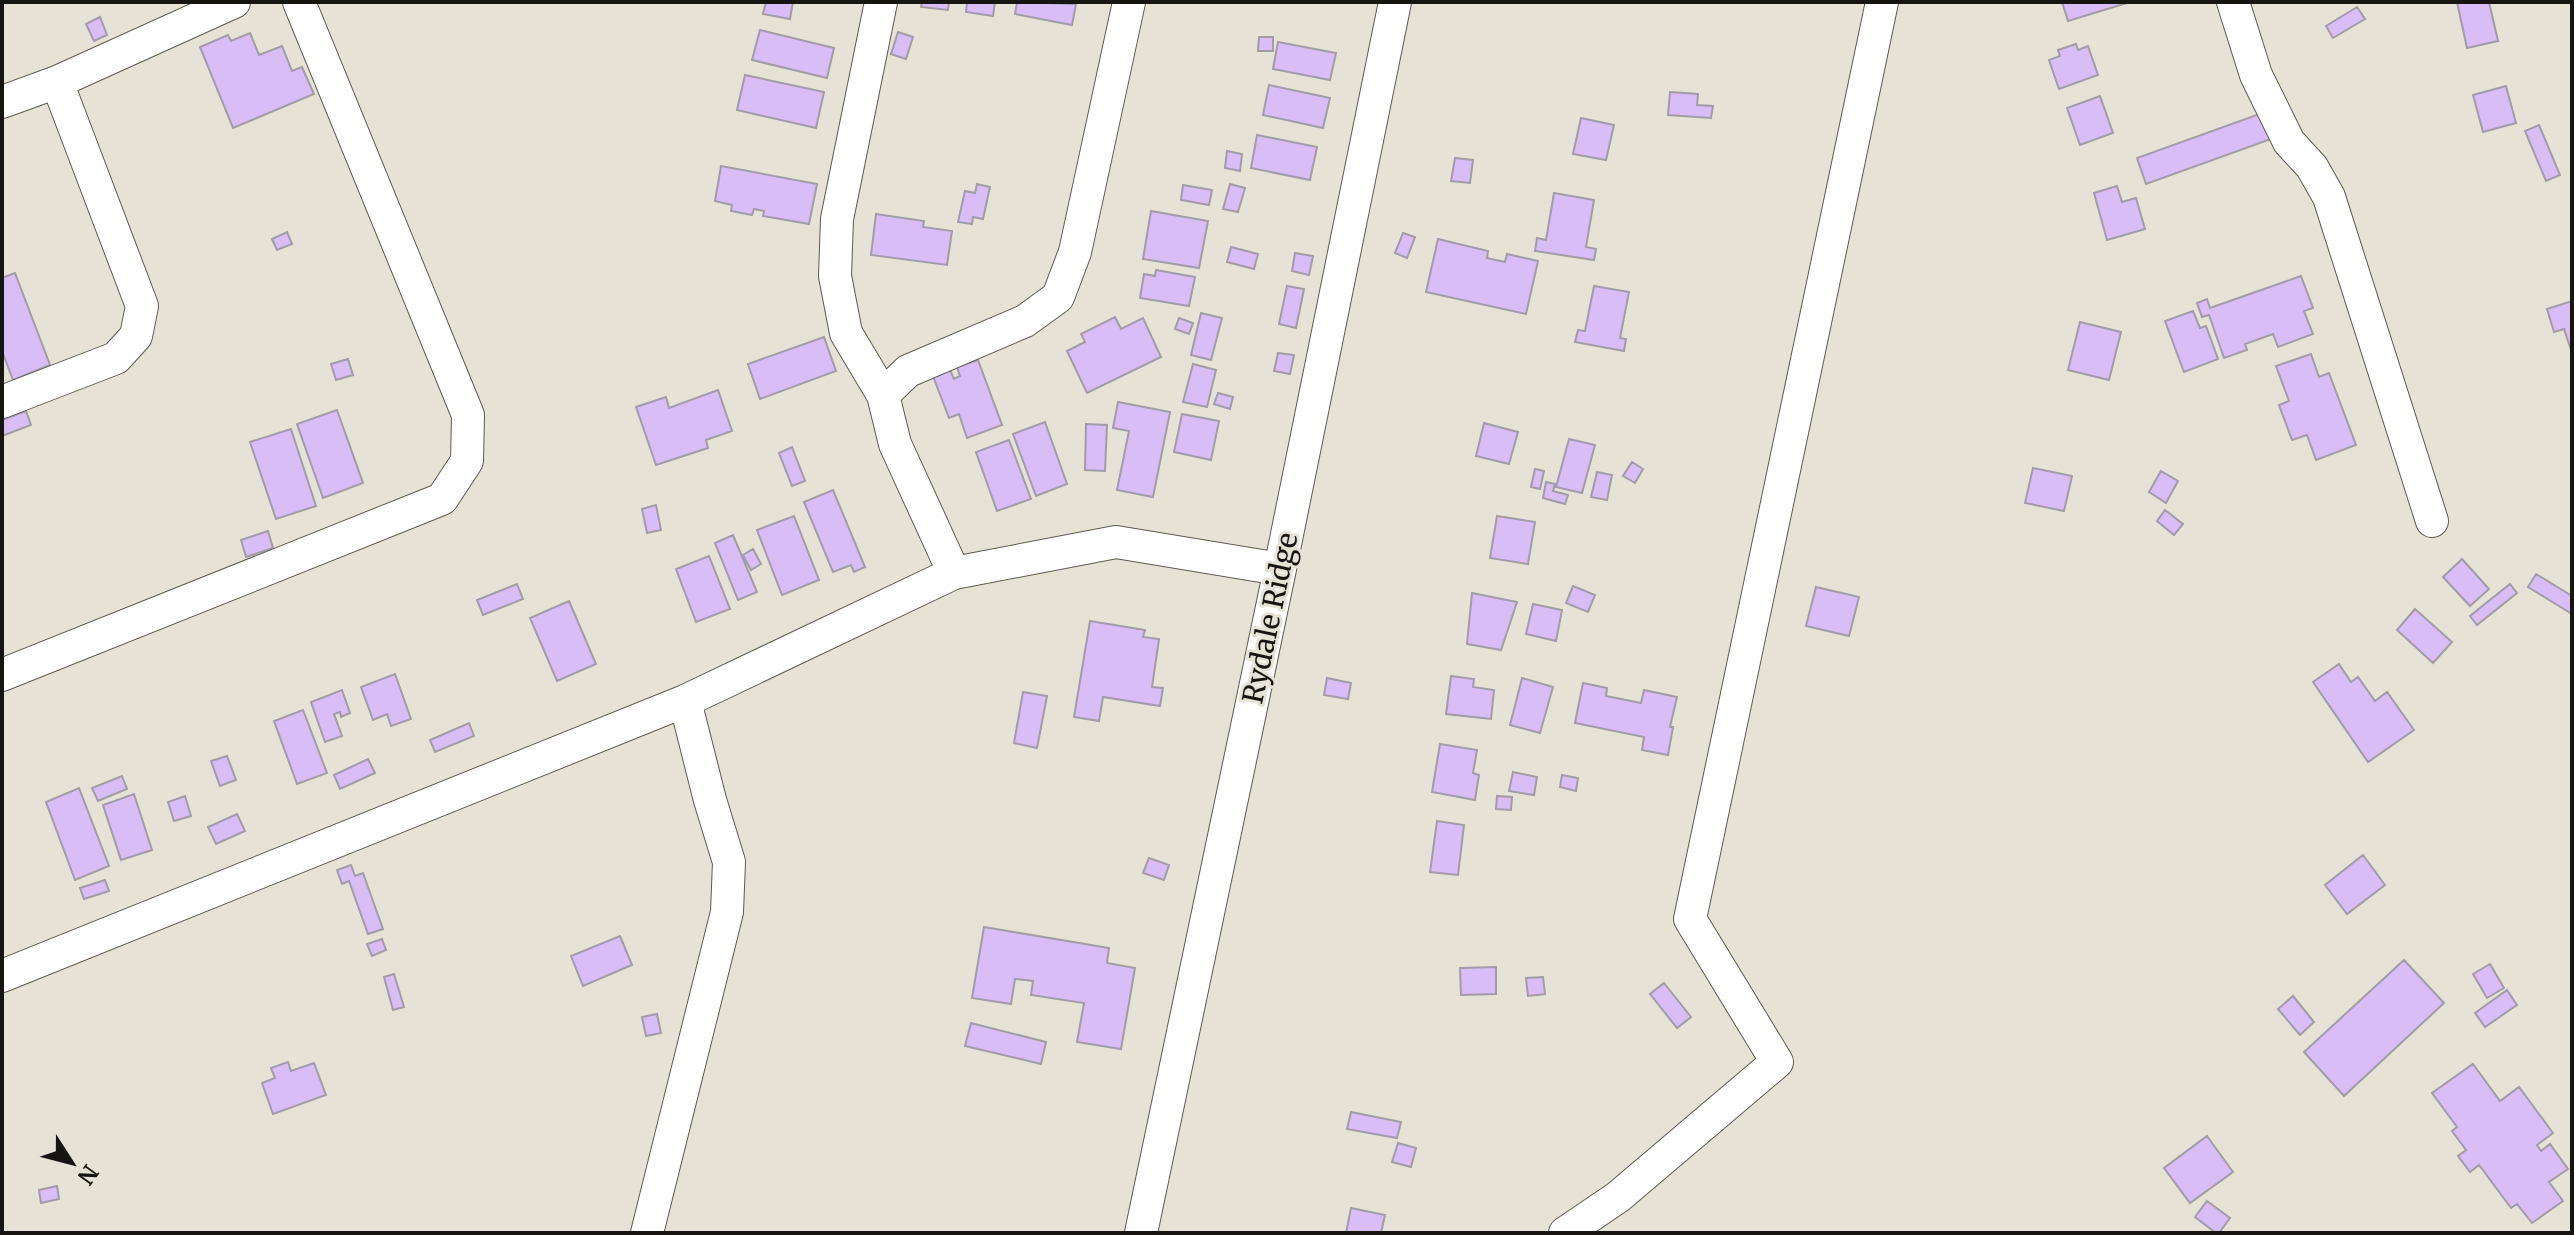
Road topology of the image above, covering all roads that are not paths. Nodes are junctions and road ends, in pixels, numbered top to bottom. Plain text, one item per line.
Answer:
1 (234, 2) edge
2 (299, 2) edge
3 (881, 2) edge
4 (1129, 2) edge
5 (1395, 2) edge
6 (1882, 2) edge
7 (2233, 2) edge
8 (57, 82) junction
9 (2, 102) edge
10 (883, 395) junction
11 (2, 402) edge
12 (2432, 521) dead end
13 (1280, 569) junction
14 (954, 573) junction
15 (2, 675) edge
16 (685, 701) junction
17 (2, 976) edge
18 (647, 1233) edge
19 (1141, 1233) edge
20 (1565, 1233) edge

1 - 8 street
2 - 15 street
3 - 10 street
4 - 10 street
5 - 13 street, Rydale Ridge
6 - 20 street
7 - 12 street
8 - 9 street
8 - 11 street
10 - 14 street
13 - 14 street
13 - 19 street, Rydale Ridge
14 - 16 street
16 - 17 street
16 - 18 street

